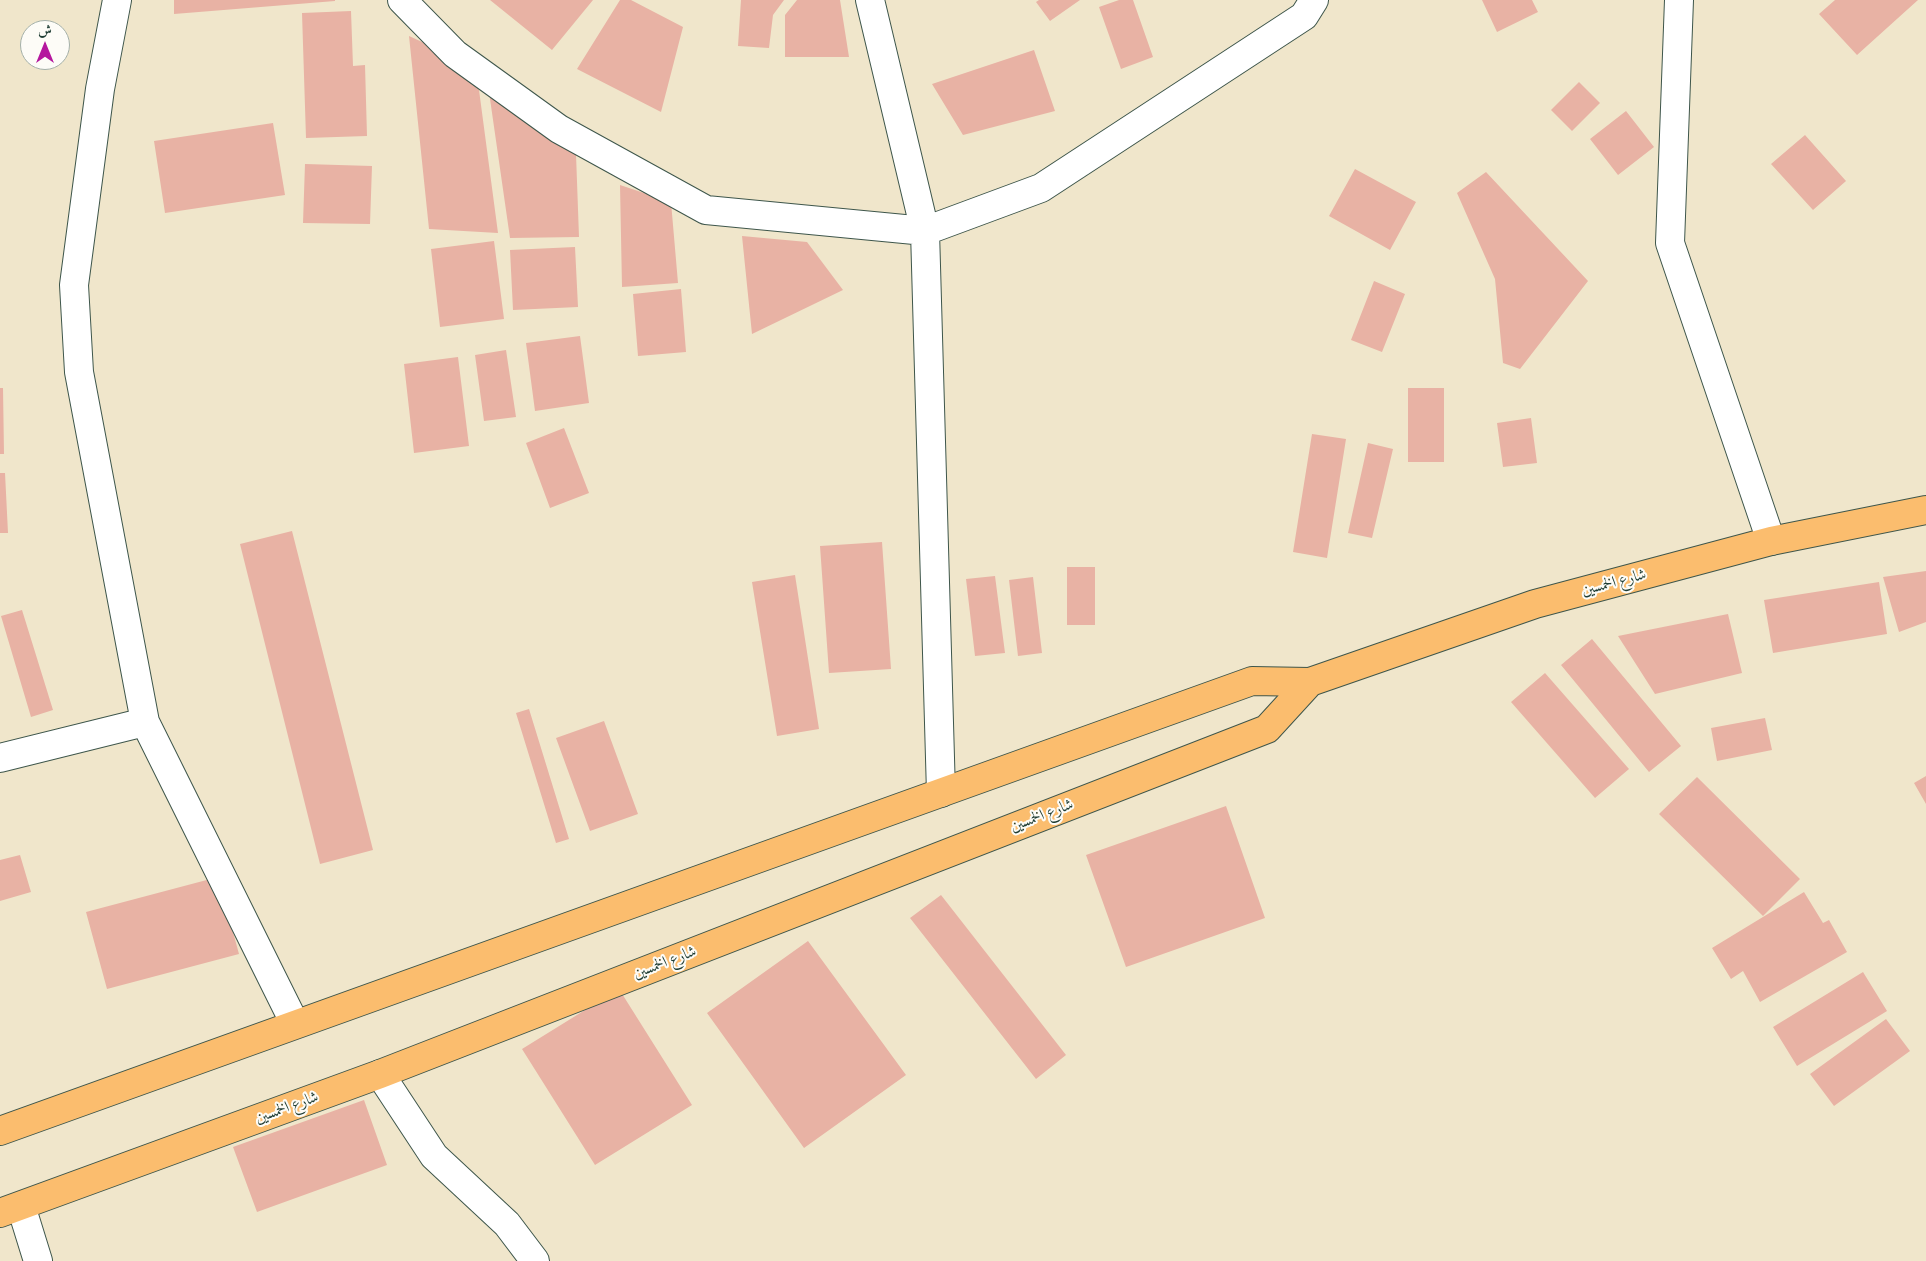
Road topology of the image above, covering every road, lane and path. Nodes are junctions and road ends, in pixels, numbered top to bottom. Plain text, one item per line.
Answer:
1 (117, 0) edge
2 (402, 0) edge
3 (870, 0) edge
4 (1314, 0) edge
5 (1679, 0) edge
6 (925, 231) junction
7 (1926, 510) edge
8 (1770, 540) junction
9 (1310, 682) junction
10 (145, 722) junction
11 (0, 758) edge
12 (941, 793) junction
13 (295, 1024) junction
14 (380, 1074) junction
15 (0, 1131) edge
16 (11, 1210) edge
17 (38, 1261) edge
18 (535, 1261) edge

1 - 10 street
2 - 6 street
3 - 6 street
4 - 6 street
5 - 8 street
6 - 12 street
7 - 8 main road, شارع الخمسين
8 - 9 main road, شارع الخمسين
9 - 12 main road, شارع الخمسين
9 - 14 main road, شارع الخمسين
10 - 11 street
10 - 13 street
12 - 13 main road, شارع الخمسين
13 - 15 main road, شارع الخمسين
14 - 16 main road, شارع الخمسين
14 - 18 street
16 - 17 street

